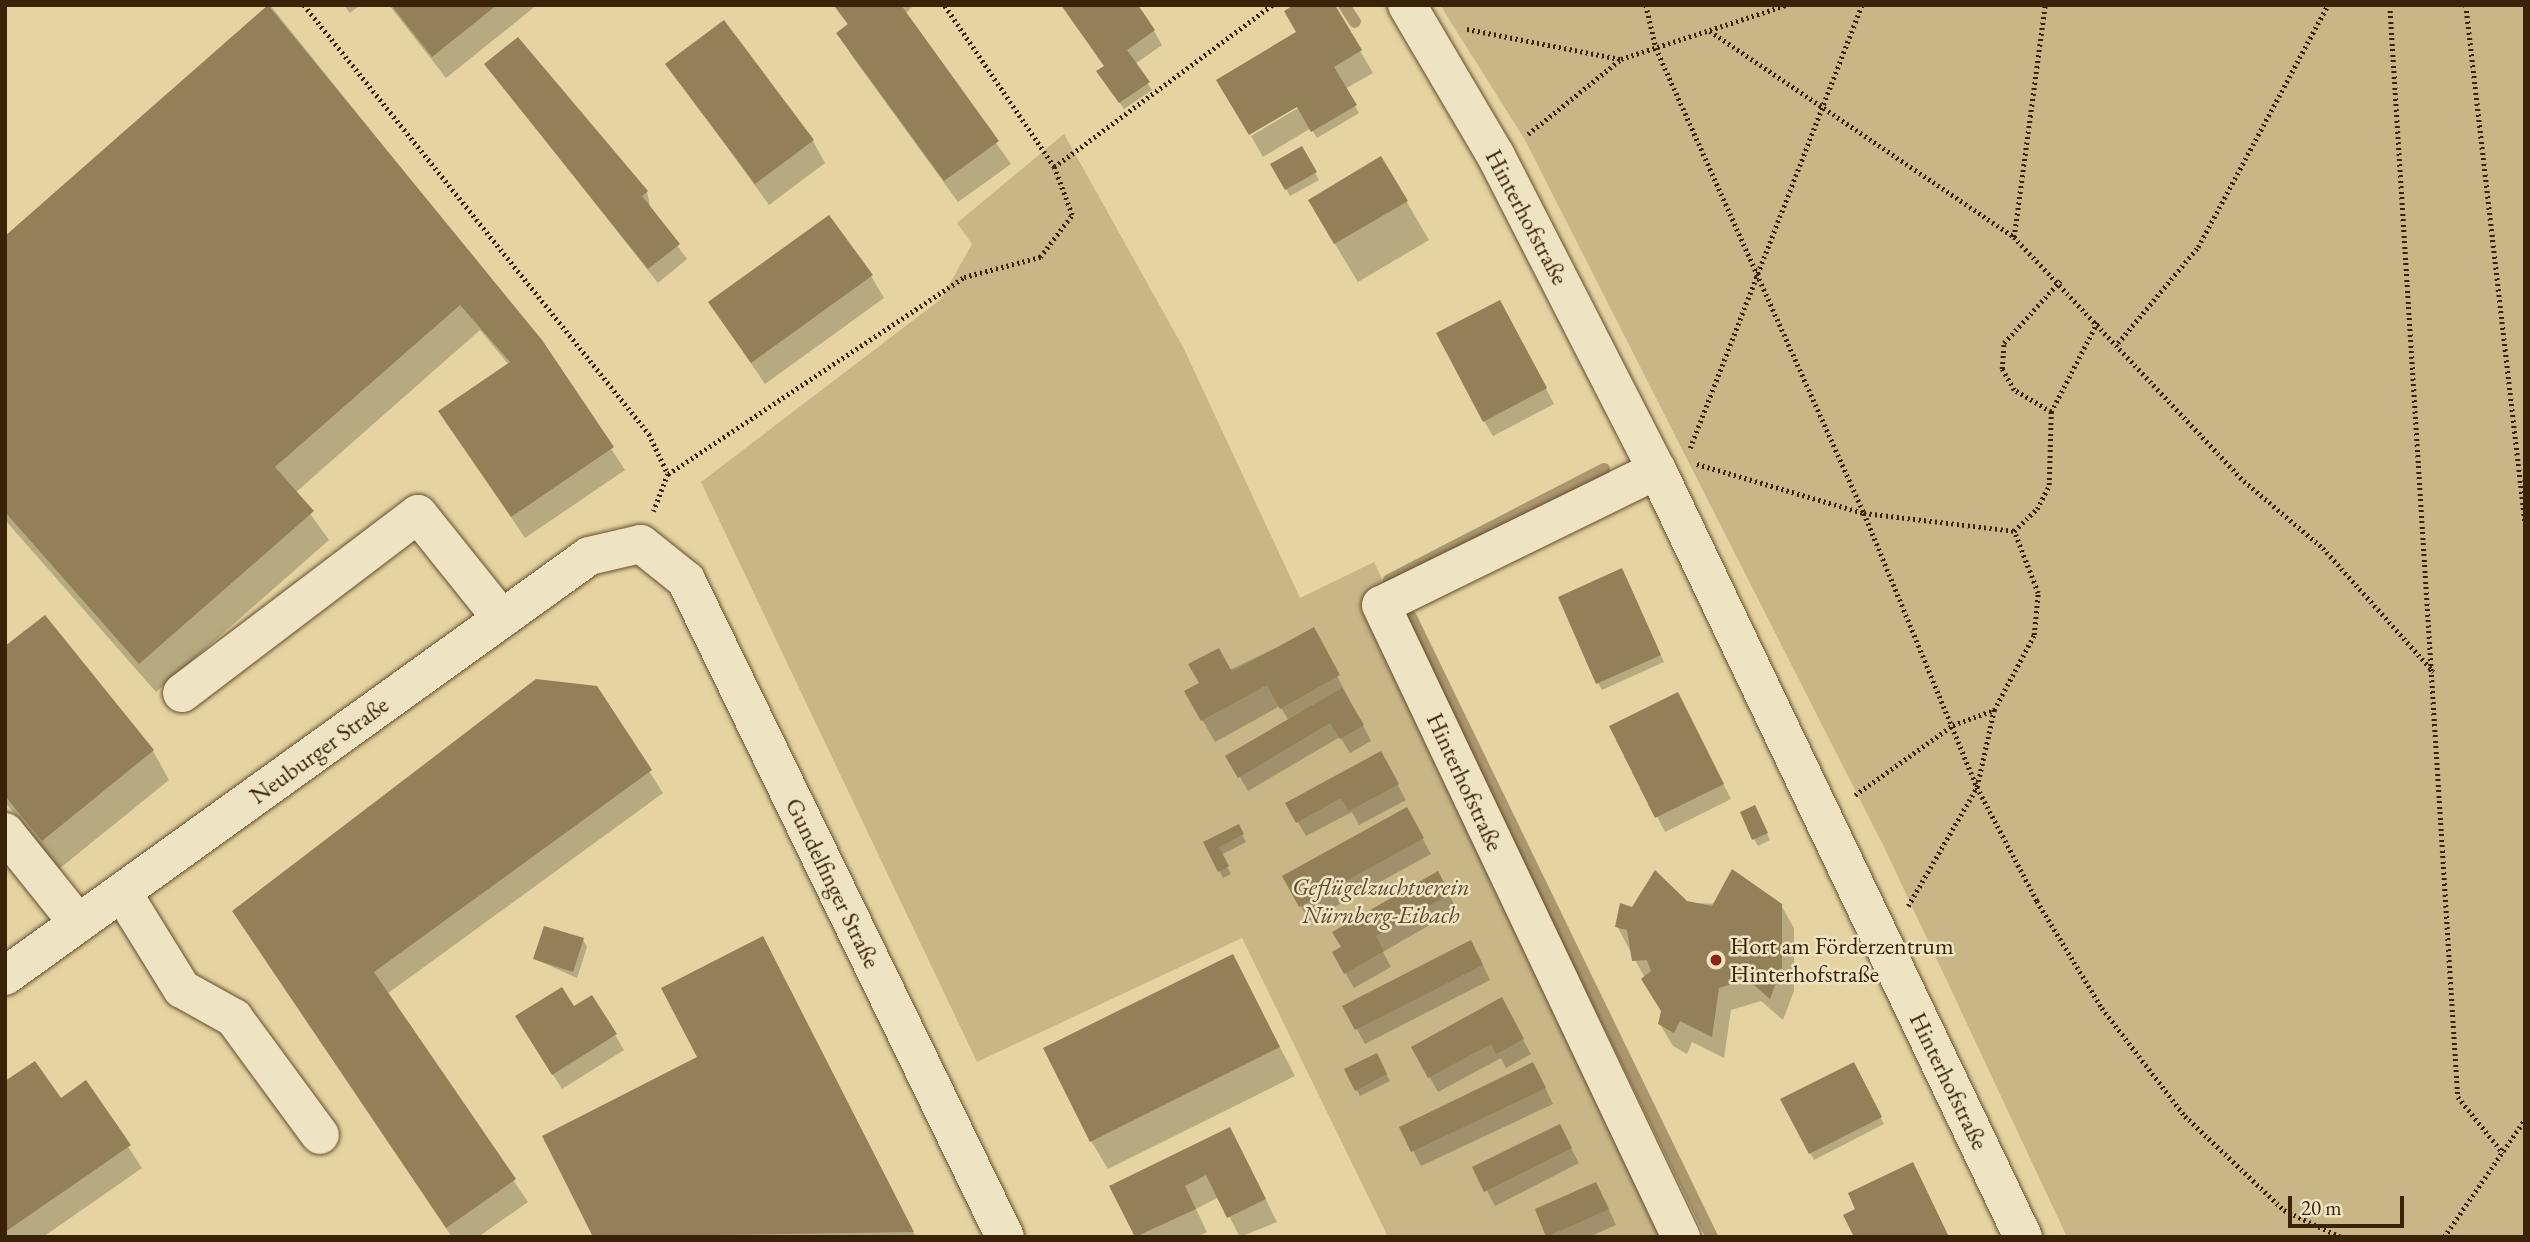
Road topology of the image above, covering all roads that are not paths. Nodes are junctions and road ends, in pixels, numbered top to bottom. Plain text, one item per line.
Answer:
1 (1415, 18) edge
2 (1657, 470) junction
3 (641, 544) joint
4 (502, 619) junction
5 (182, 693) dead end
6 (5, 832) edge
7 (122, 892) junction
8 (78, 923) junction
9 (5, 976) edge
10 (320, 1135) dead end
11 (1005, 1237) edge
12 (1681, 1237) edge
13 (2023, 1237) edge

1 - 2 street, Hinterhofstraße
2 - 12 street, Hinterhofstraße
2 - 13 street, Hinterhofstraße
3 - 4 street, Neuburger Straße
3 - 11 street, Gundelfinger Straße
4 - 5 street
4 - 7 street, Neuburger Straße
6 - 8 street
7 - 8 street, Neuburger Straße
7 - 10 street
8 - 9 street, Neuburger Straße

